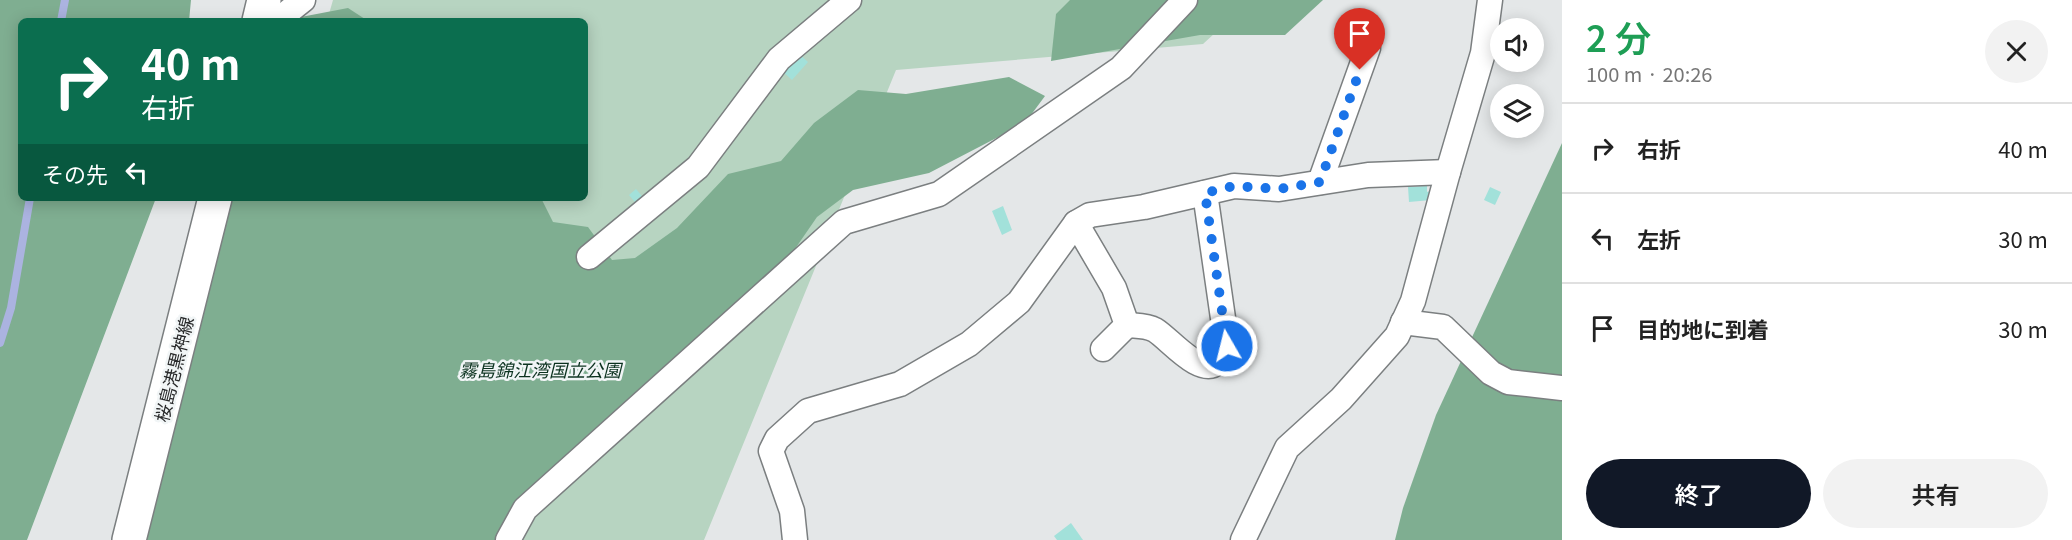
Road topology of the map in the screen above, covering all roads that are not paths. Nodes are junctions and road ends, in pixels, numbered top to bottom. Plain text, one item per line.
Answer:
1 (303, 0) edge
2 (849, 0) edge
3 (1185, 0) edge
4 (1490, 0) edge
5 (261, 13) edge
6 (1368, 48) dead end
7 (1448, 172) junction
8 (1320, 182) junction
9 (1205, 193) junction
10 (214, 201) edge
11 (1076, 223) junction
12 (589, 257) dead end
13 (1402, 322) junction
14 (1127, 326) junction
15 (1103, 349) dead end
16 (1562, 388) edge
17 (129, 540) edge
18 (508, 540) edge
19 (795, 540) edge
20 (1243, 540) edge

1 - 5 street
2 - 12 street
3 - 18 street
4 - 7 street
6 - 8 street
7 - 8 street
7 - 13 street
8 - 9 street
9 - 11 street
9 - 14 street
10 - 17 main road, 桜島港黒神線
11 - 14 street
11 - 19 street
13 - 16 street
13 - 20 street
14 - 15 street

